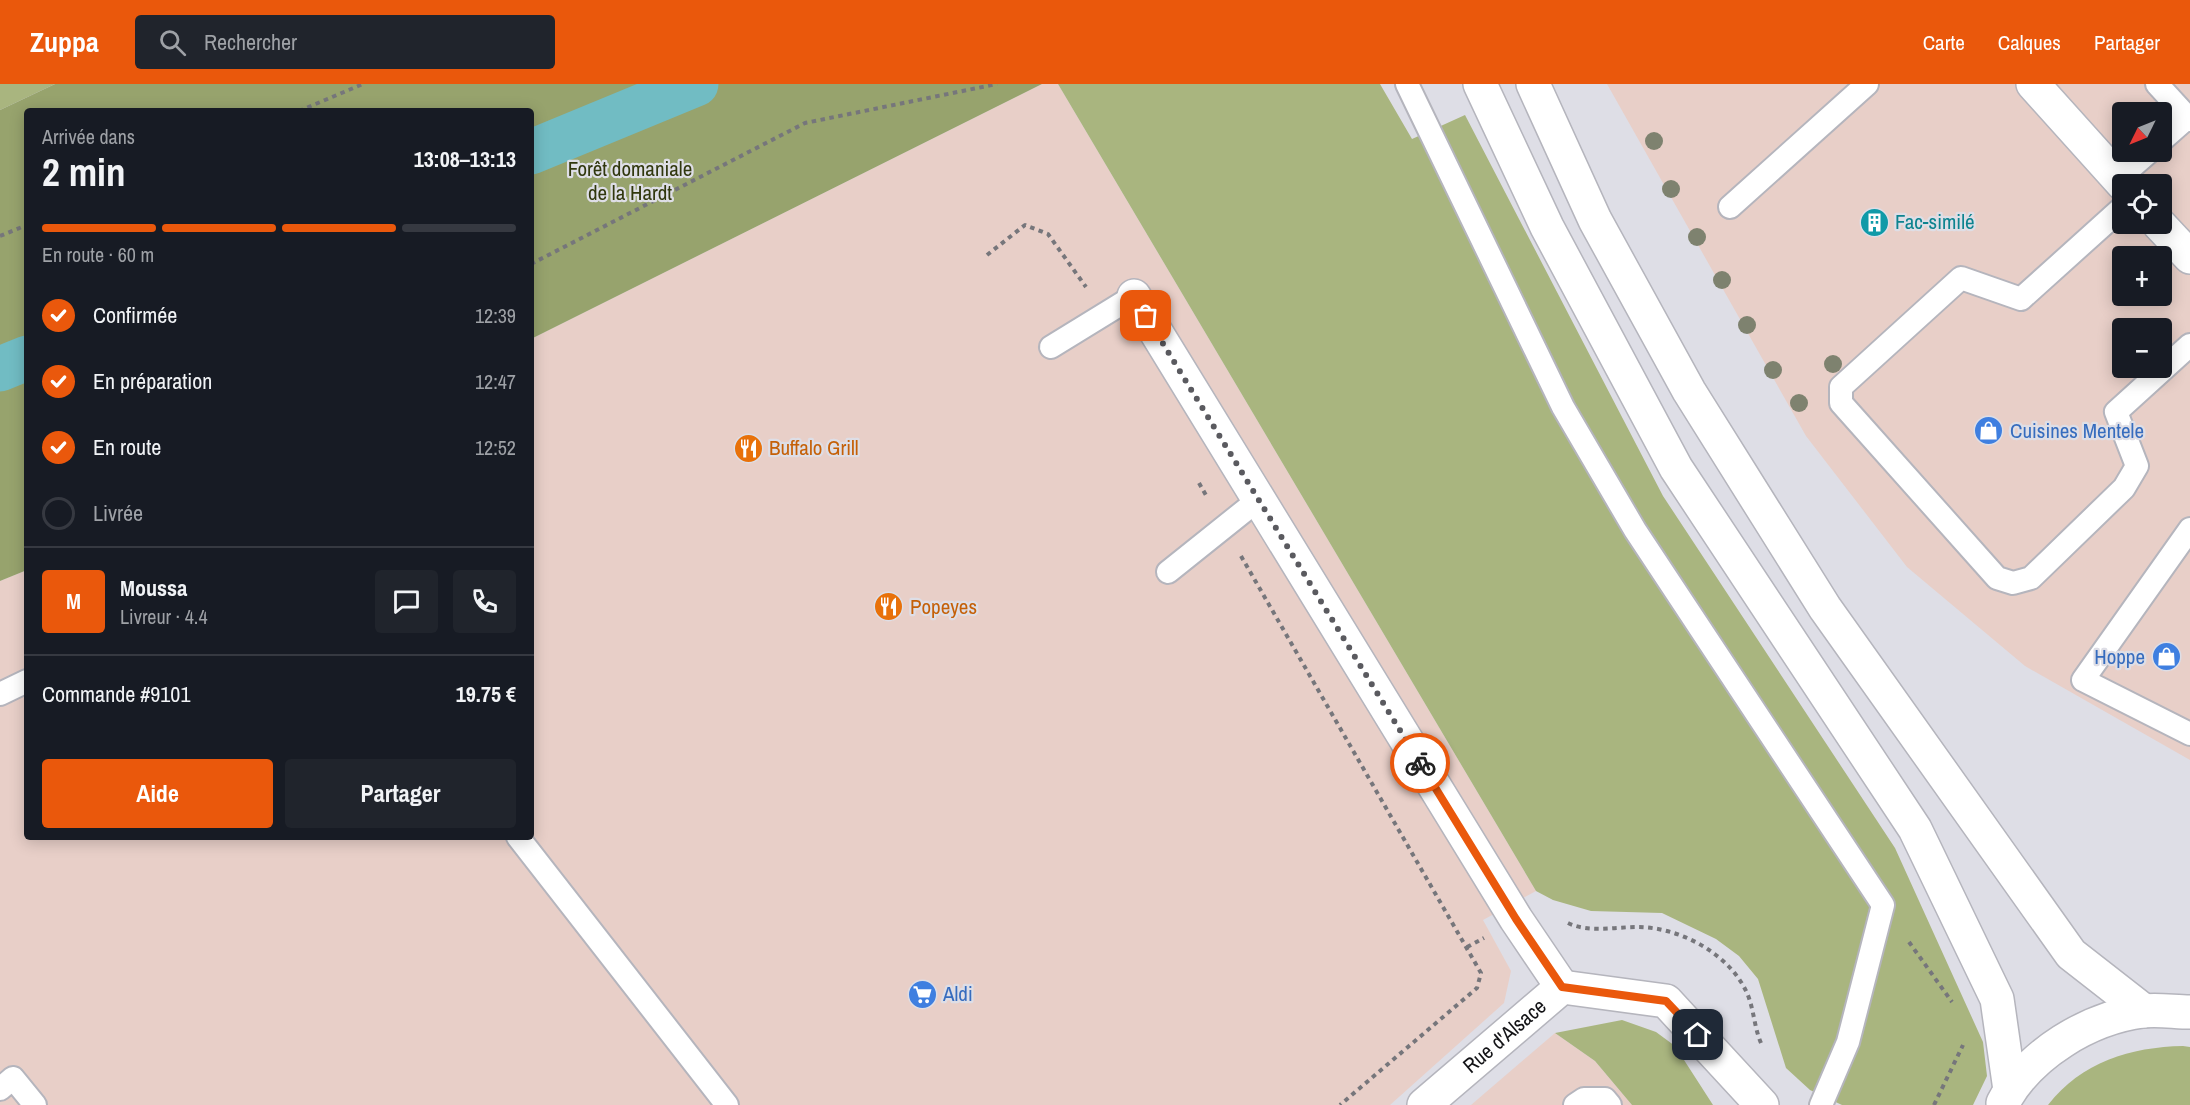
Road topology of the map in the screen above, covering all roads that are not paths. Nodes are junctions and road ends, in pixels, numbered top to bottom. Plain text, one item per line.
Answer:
1 (1407, 84) edge
2 (1480, 84) edge
3 (1533, 84) edge
4 (1868, 84) edge
5 (2033, 84) edge
6 (2157, 84) edge
7 (2189, 119) edge
8 (2172, 132) edge
9 (2112, 179) edge
10 (2112, 200) edge
11 (1730, 207) dead end
12 (2168, 234) edge
13 (2190, 257) edge
14 (1134, 296) joint
15 (2190, 345) edge
16 (1051, 347) dead end
17 (1258, 500) junction
18 (2190, 529) edge
19 (1168, 572) dead end
20 (24, 682) edge
21 (0, 694) edge
22 (2190, 734) edge
23 (521, 840) edge
24 (1562, 987) junction
25 (2144, 1011) junction
26 (2190, 1012) edge
27 (0, 1089) edge
28 (2006, 1098) edge
29 (35, 1105) edge
30 (727, 1105) edge
31 (1424, 1105) edge
32 (1575, 1105) edge
33 (1610, 1105) edge
34 (1762, 1105) edge
35 (1821, 1105) edge

1 - 35 lane
2 - 28 main road
3 - 25 main road
4 - 11 lane
5 - 9 main road
6 - 7 lane
7 - 8 lane
10 - 15 lane
12 - 13 main road
14 - 16 lane
14 - 17 main road
17 - 19 lane
17 - 24 main road
18 - 22 lane
20 - 21 lane
23 - 30 lane
24 - 31 main road, Rue d'Alsace
24 - 34 main road, Rue d'Alsace
25 - 26 main road
25 - 28 main road
27 - 29 lane
32 - 33 lane

